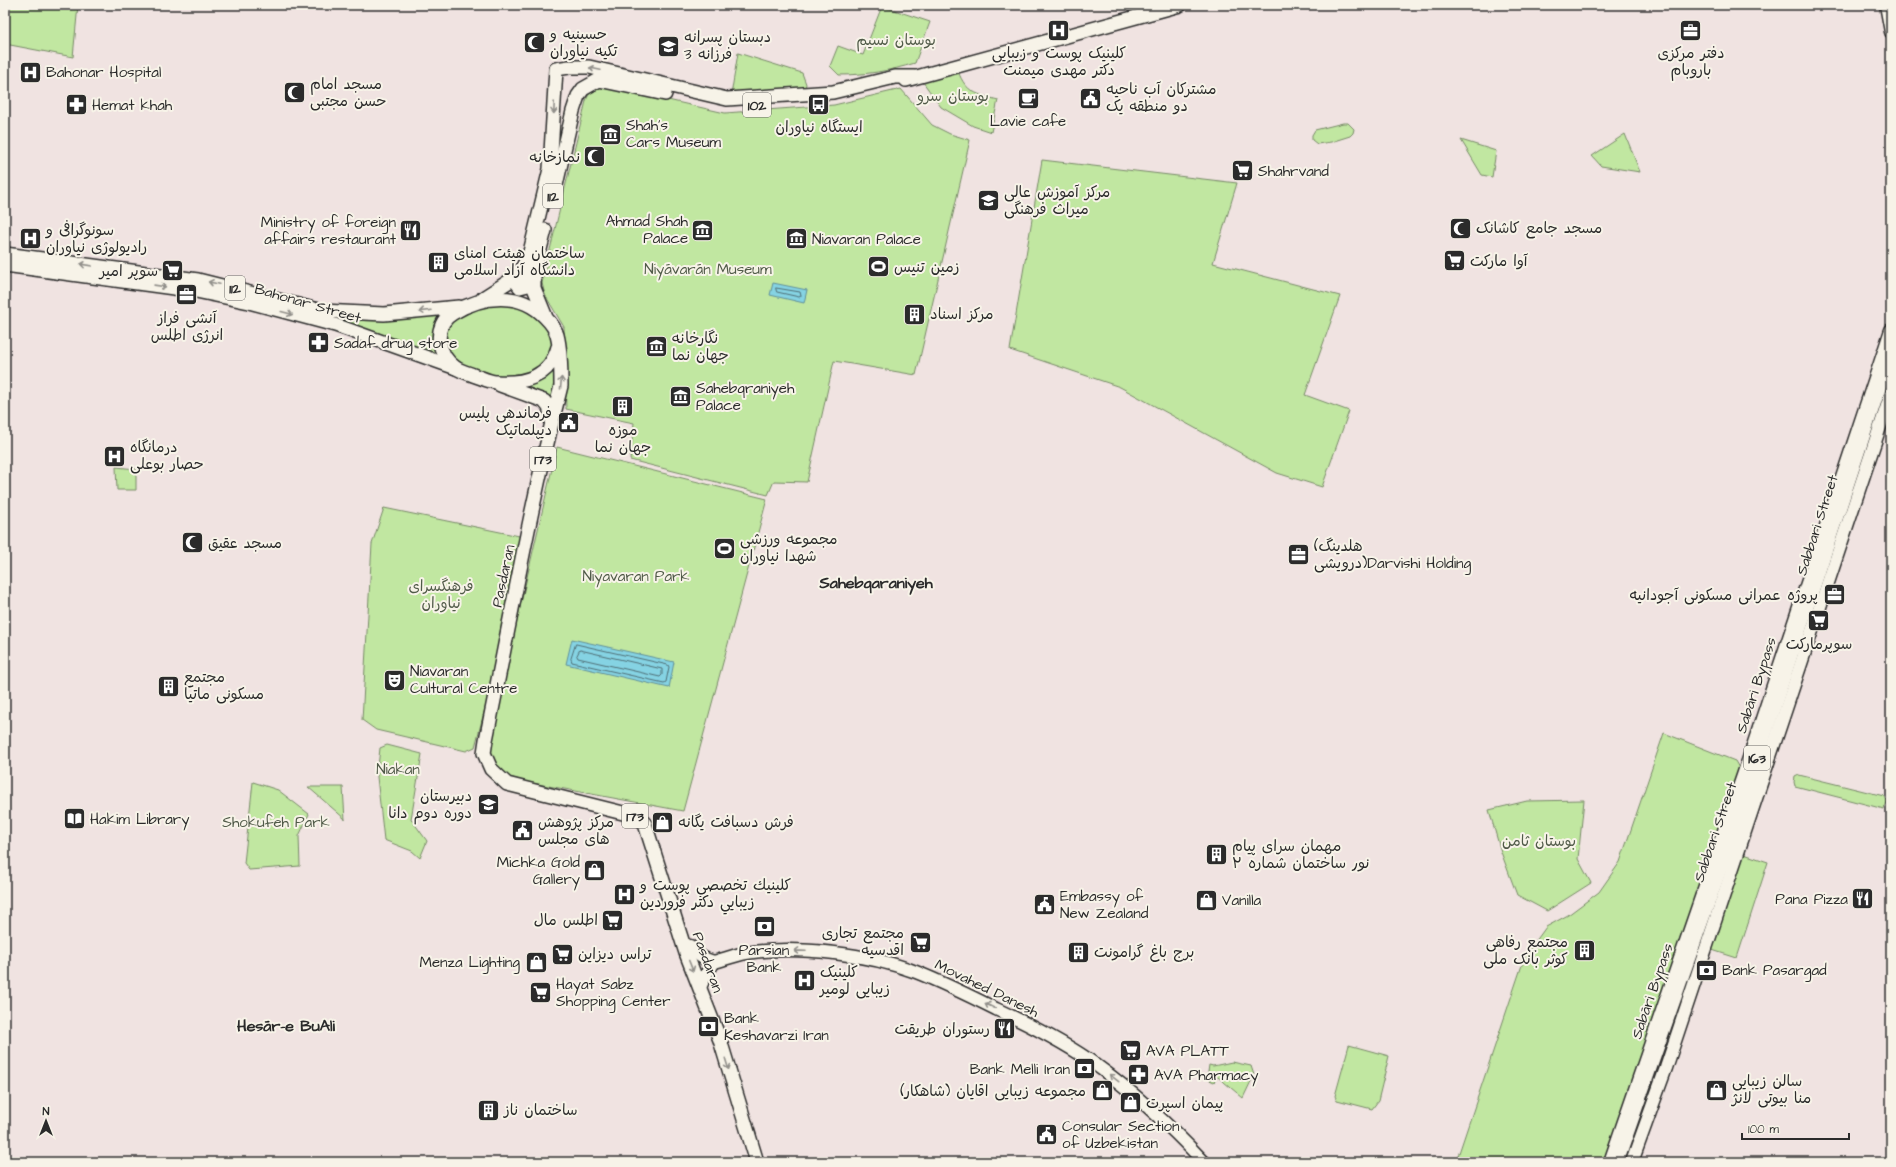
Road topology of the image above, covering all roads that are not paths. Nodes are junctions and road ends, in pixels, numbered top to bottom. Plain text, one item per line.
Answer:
1 (1180, 5) edge
2 (1886, 5) edge
3 (1891, 32) edge
4 (556, 69) joint
5 (599, 80) joint
6 (812, 96) junction
7 (5, 254) edge
8 (5, 265) edge
9 (529, 270) junction
10 (463, 307) junction
11 (549, 322) junction
12 (1891, 330) edge
13 (558, 347) junction
14 (1891, 352) edge
15 (456, 368) junction
16 (1891, 372) edge
17 (495, 382) junction
18 (1891, 394) edge
19 (552, 419) junction
20 (486, 740) junction
21 (1761, 763) junction
22 (1756, 779) junction
23 (690, 946) joint
24 (714, 962) junction
25 (700, 988) junction
26 (757, 1162) edge
27 (1204, 1162) edge
28 (1610, 1162) edge
29 (1617, 1162) edge
30 (1624, 1162) edge
31 (1632, 1162) edge

1 - 6 main road, 102
2 - 3 main road
6 -> 4 main road, 102
4 -> 9 main road, Bahonar Street / 112
5 - 6 main road, 102
5 - 9 main road, Bahonar Street / 112
10 -> 7 main road, Bahonar Street / 112
8 -> 15 main road, Bahonar Street / 112
9 - 10 main road, Bahonar Street / 112
9 - 11 main road, Bahonar Street / 112
10 - 11 main road
10 - 15 main road
11 - 13 main road
12 - 28 main road, Sabāri Bypass
13 - 17 main road
19 -> 13 main road, Pasdaran / 173
14 - 21 main road, Sabbari Street / 163
15 - 17 main road
16 - 21 main road, Sabbari Street / 163
17 - 19 main road
18 - 21 main road
19 - 20 main road, Pasdaran / 173
20 - 23 main road, Pasdaran / 173
20 -> 25 main road, Pasdaran / 173
21 - 22 main road, Sabbari Street / 163
22 - 29 main road, Sabbari Street / 163
22 - 30 main road, Sabbari Street / 163
22 - 31 main road
23 - 24 main road
24 - 25 main road
27 -> 24 main road, Movahed Danesh
25 -> 26 main road, Pasdaran / 173

